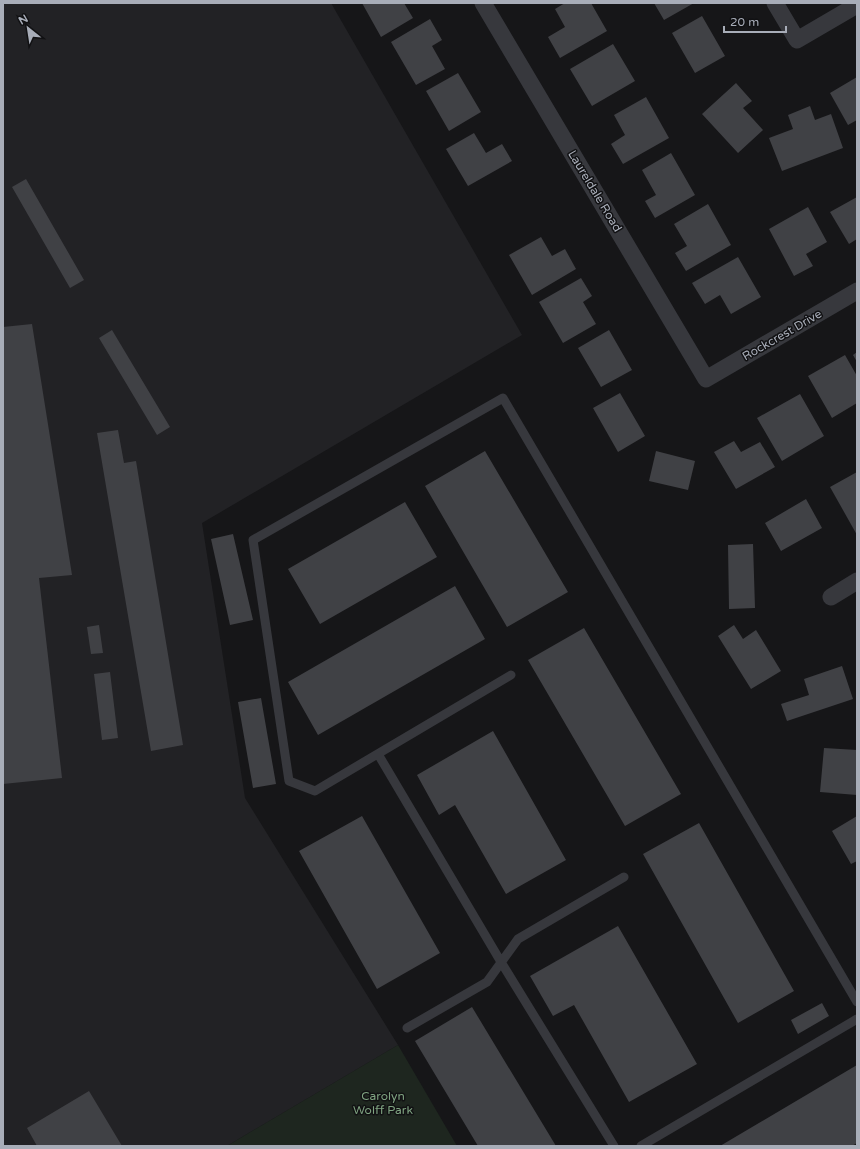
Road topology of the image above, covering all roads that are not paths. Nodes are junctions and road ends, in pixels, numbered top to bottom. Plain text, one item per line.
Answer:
1 (483, 3) edge
2 (775, 3) edge
3 (857, 5) edge
4 (857, 291) edge
5 (706, 379) joint
6 (857, 582) edge
7 (831, 597) dead end
8 (511, 675) dead end
9 (378, 754) junction
10 (624, 877) dead end
11 (501, 962) junction
12 (857, 1002) edge
13 (857, 1019) edge
14 (407, 1028) dead end
15 (614, 1146) edge
16 (641, 1146) edge

1 - 5 street, Laureldale Road
2 - 3 street
4 - 5 street, Rockcrest Drive
6 - 7 street
8 - 9 lane
9 - 11 lane
9 - 12 lane
10 - 11 lane
11 - 14 lane
11 - 15 lane
13 - 16 lane

